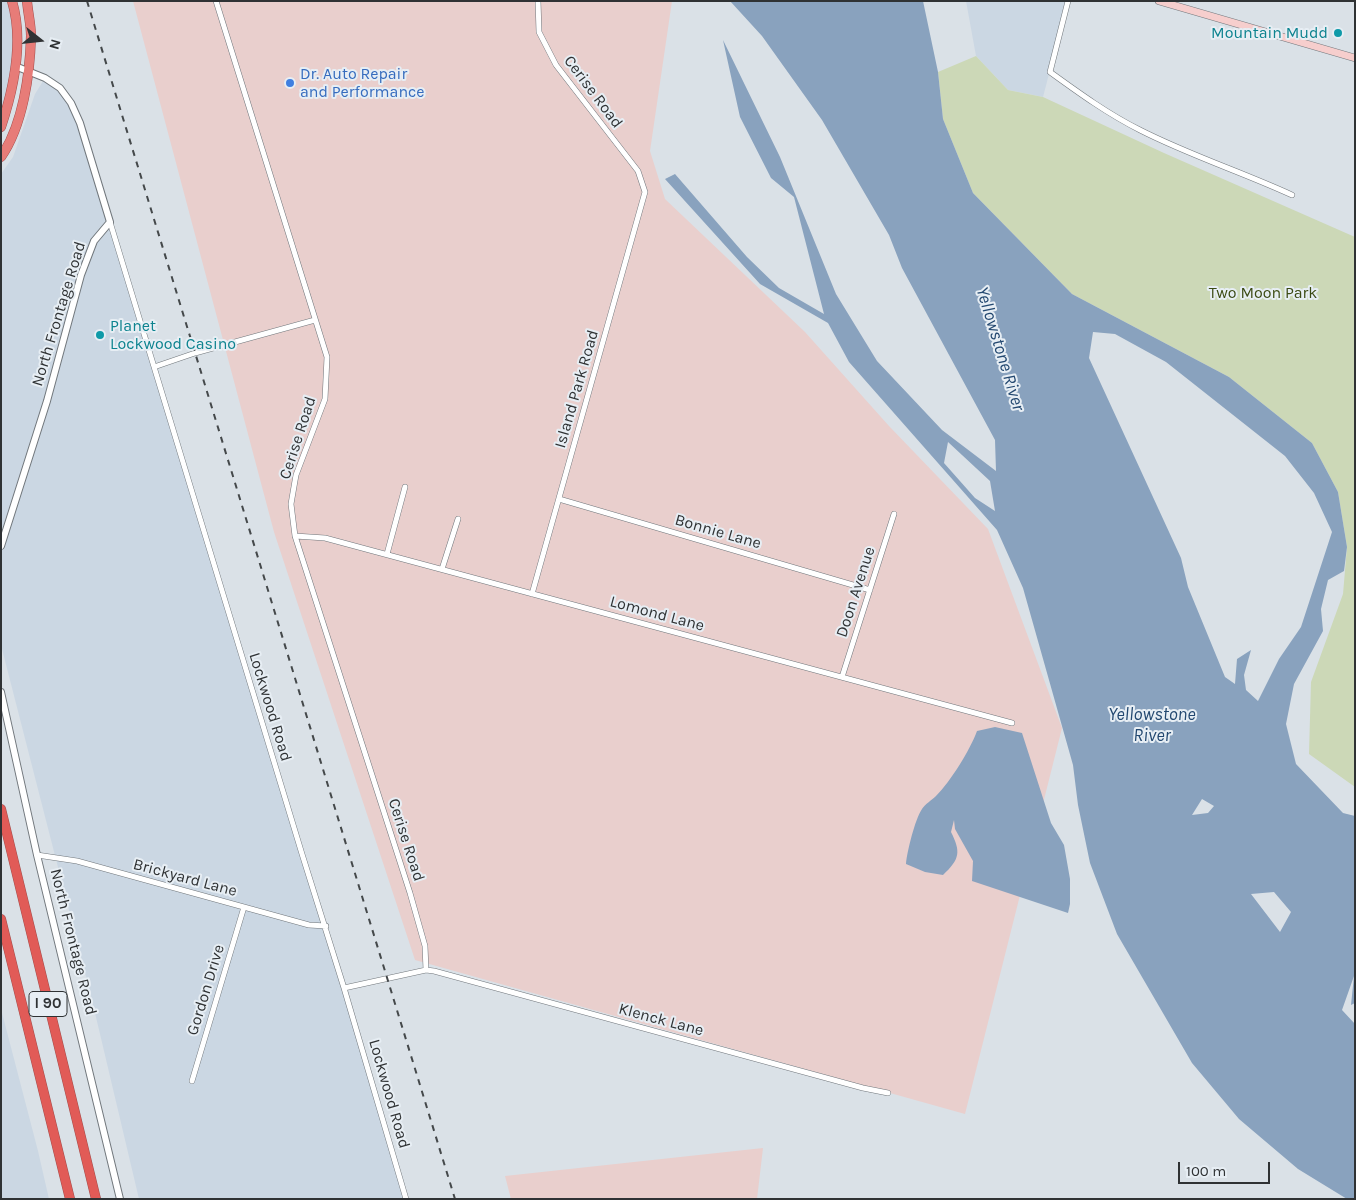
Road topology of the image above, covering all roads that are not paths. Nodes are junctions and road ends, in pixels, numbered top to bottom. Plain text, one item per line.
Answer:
1 (12, 1) edge
2 (27, 1) edge
3 (216, 1) edge
4 (538, 1) edge
5 (1068, 1) edge
6 (1159, 1) edge
7 (1355, 58) edge
8 (15, 66) junction
9 (28, 71) junction
10 (1, 126) edge
11 (1, 157) edge
12 (645, 192) joint
13 (1292, 195) dead end
14 (110, 222) junction
15 (315, 320) junction
16 (154, 368) junction
17 (406, 487) dead end
18 (559, 499) junction
19 (894, 514) dead end
20 (458, 519) dead end
21 (295, 536) junction
22 (1, 546) edge
23 (387, 554) junction
24 (442, 569) junction
25 (870, 590) junction
26 (532, 594) junction
27 (842, 678) junction
28 (1, 692) edge
29 (1012, 723) dead end
30 (1, 809) edge
31 (37, 855) junction
32 (244, 907) junction
33 (1, 919) edge
34 (326, 926) junction
35 (426, 970) junction
36 (344, 988) junction
37 (192, 1081) dead end
38 (888, 1093) dead end
39 (70, 1199) edge
40 (96, 1199) edge
41 (120, 1199) edge
42 (406, 1199) edge

1 - 8 highway
2 - 9 highway
3 - 15 street, Cerise Road
4 - 12 street, Cerise Road
5 - 13 street
6 - 7 main road
8 - 9 street
8 - 10 highway
9 - 11 highway
9 - 14 street
12 - 18 street, Island Park Road
14 - 16 street, Lockwood Road
14 - 22 street, North Frontage Road
15 - 16 street
15 - 21 street, Cerise Road
16 - 34 street, Lockwood Road
17 - 23 street
18 - 25 street, Bonnie Lane
18 - 26 street, Island Park Road
19 - 25 street, Doon Avenue
20 - 24 street
21 - 23 street, Lomond Lane
21 - 35 street, Cerise Road
23 - 24 street, Lomond Lane
24 - 26 street, Lomond Lane
25 - 27 street, Doon Avenue
26 - 27 street, Lomond Lane
27 - 29 street, Lomond Lane
28 - 31 street, North Frontage Road
30 - 40 highway, I 90
31 - 32 street, Brickyard Lane
31 - 41 street, North Frontage Road
32 - 34 street, Brickyard Lane
32 - 37 street, Gordon Drive
33 - 39 highway, I 90
34 - 36 street, Lockwood Road
35 - 36 street
35 - 38 street, Klenck Lane
36 - 42 street, Lockwood Road

